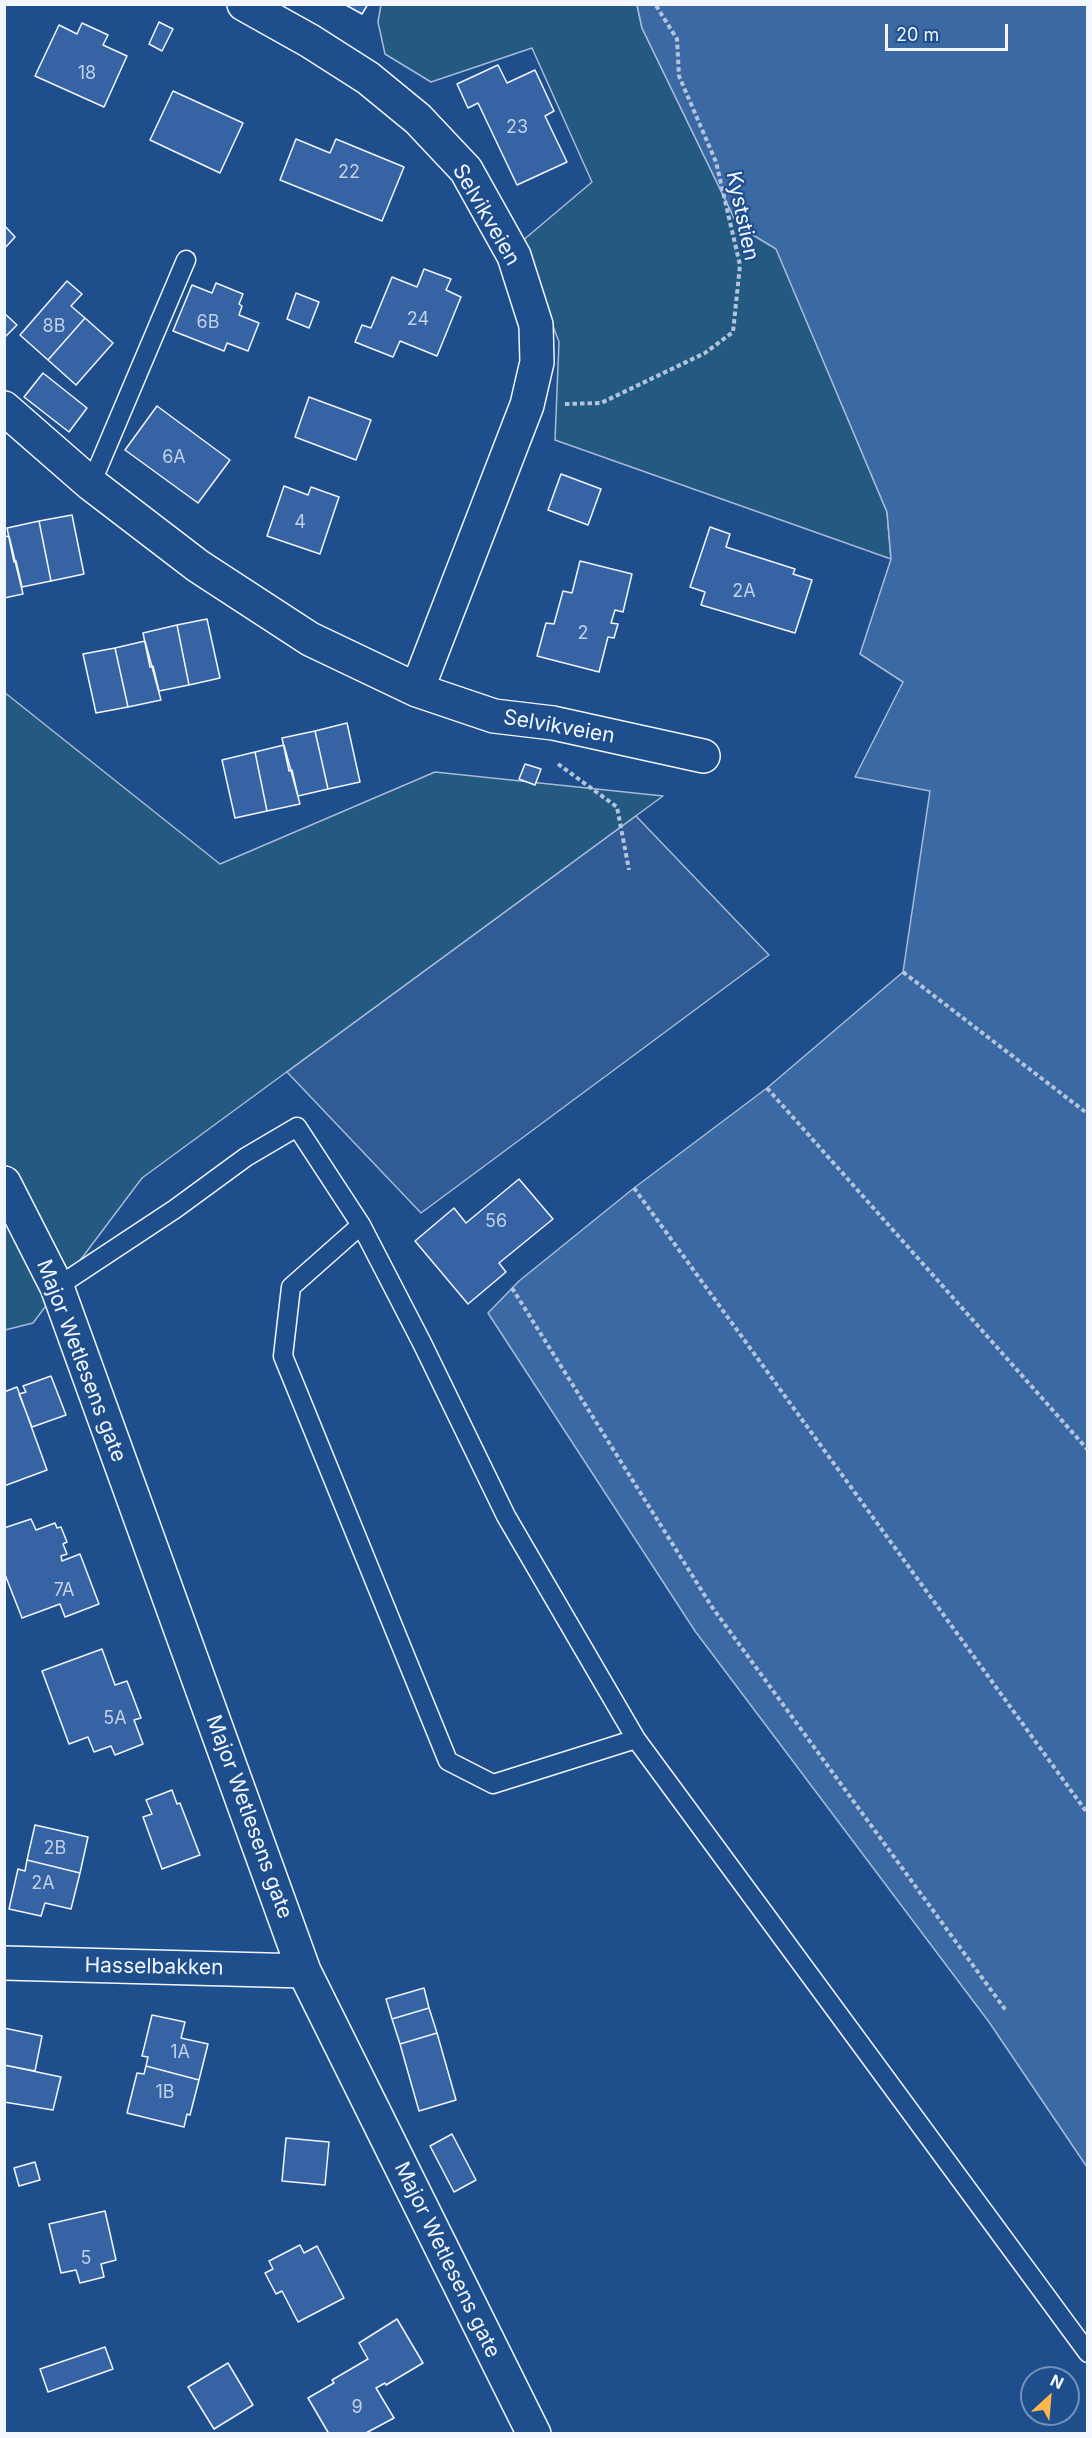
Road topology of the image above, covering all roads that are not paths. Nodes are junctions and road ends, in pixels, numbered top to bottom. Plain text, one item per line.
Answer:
1 (244, 4) edge
2 (186, 260) dead end
3 (4, 408) edge
4 (91, 484) junction
5 (417, 690) junction
6 (703, 756) dead end
7 (4, 1183) edge
8 (361, 1225) junction
9 (57, 1287) junction
10 (636, 1740) junction
11 (4, 1964) edge
12 (304, 1971) junction
13 (1088, 2353) edge
14 (527, 2431) edge

1 - 5 street, Selvikveien
2 - 4 lane
3 - 4 street, Selvikveien
4 - 5 street, Selvikveien
5 - 6 street, Selvikveien
7 - 9 street, Major Wetlesens gate
8 - 9 lane
8 - 10 lane
8 - 10 lane
9 - 12 street, Major Wetlesens gate
10 - 13 lane
11 - 12 street, Hasselbakken
12 - 14 street, Major Wetlesens gate

